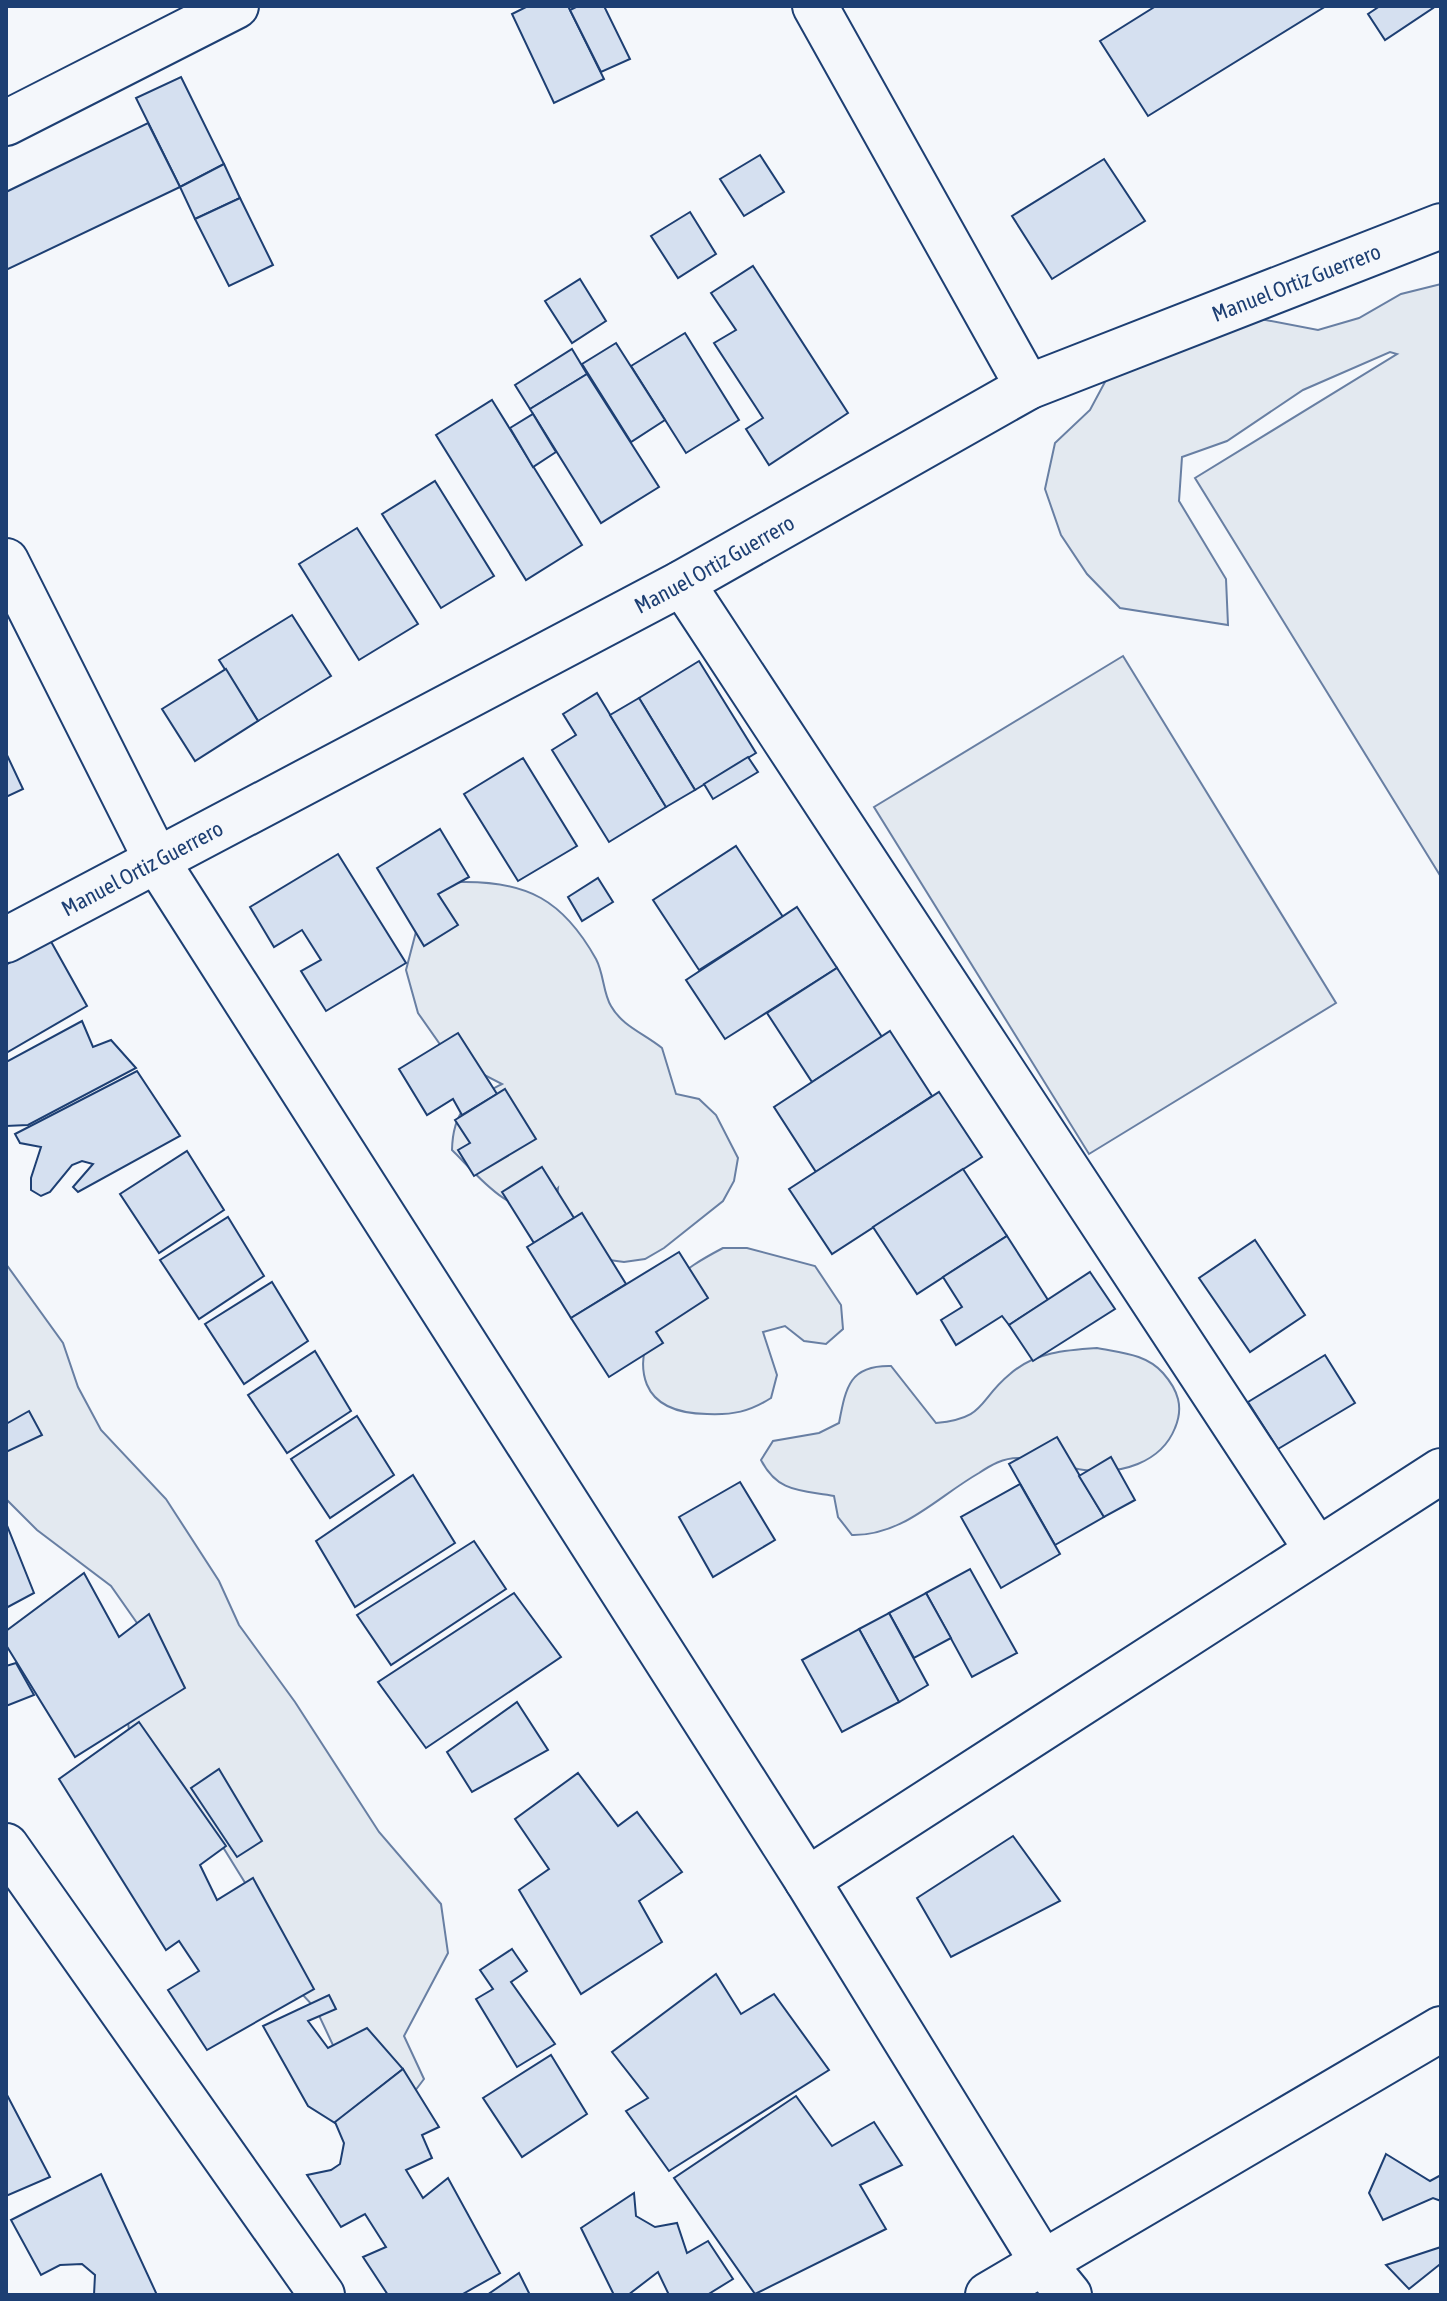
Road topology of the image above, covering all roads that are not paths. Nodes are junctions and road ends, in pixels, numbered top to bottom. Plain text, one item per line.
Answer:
1 (236, 6) edge
2 (815, 6) edge
3 (6, 123) edge
4 (1441, 226) edge
5 (1028, 387) junction
6 (6, 561) edge
7 (682, 583) junction
8 (158, 863) junction
9 (6, 940) edge
10 (1441, 1471) edge
11 (1317, 1550) junction
12 (6, 1846) edge
13 (807, 1880) junction
14 (1441, 2029) edge
15 (1056, 2279) edge
16 (322, 2295) edge
17 (988, 2295) edge

1 - 3 street
2 - 5 street
4 - 5 street, Manuel Ortiz Guerrero
5 - 7 street, Manuel Ortiz Guerrero
6 - 8 street
7 - 8 street, Manuel Ortiz Guerrero
7 - 11 street
8 - 9 street, Manuel Ortiz Guerrero
8 - 13 street
10 - 11 street
11 - 13 street
12 - 16 street
13 - 15 street
14 - 15 street
15 - 17 street

